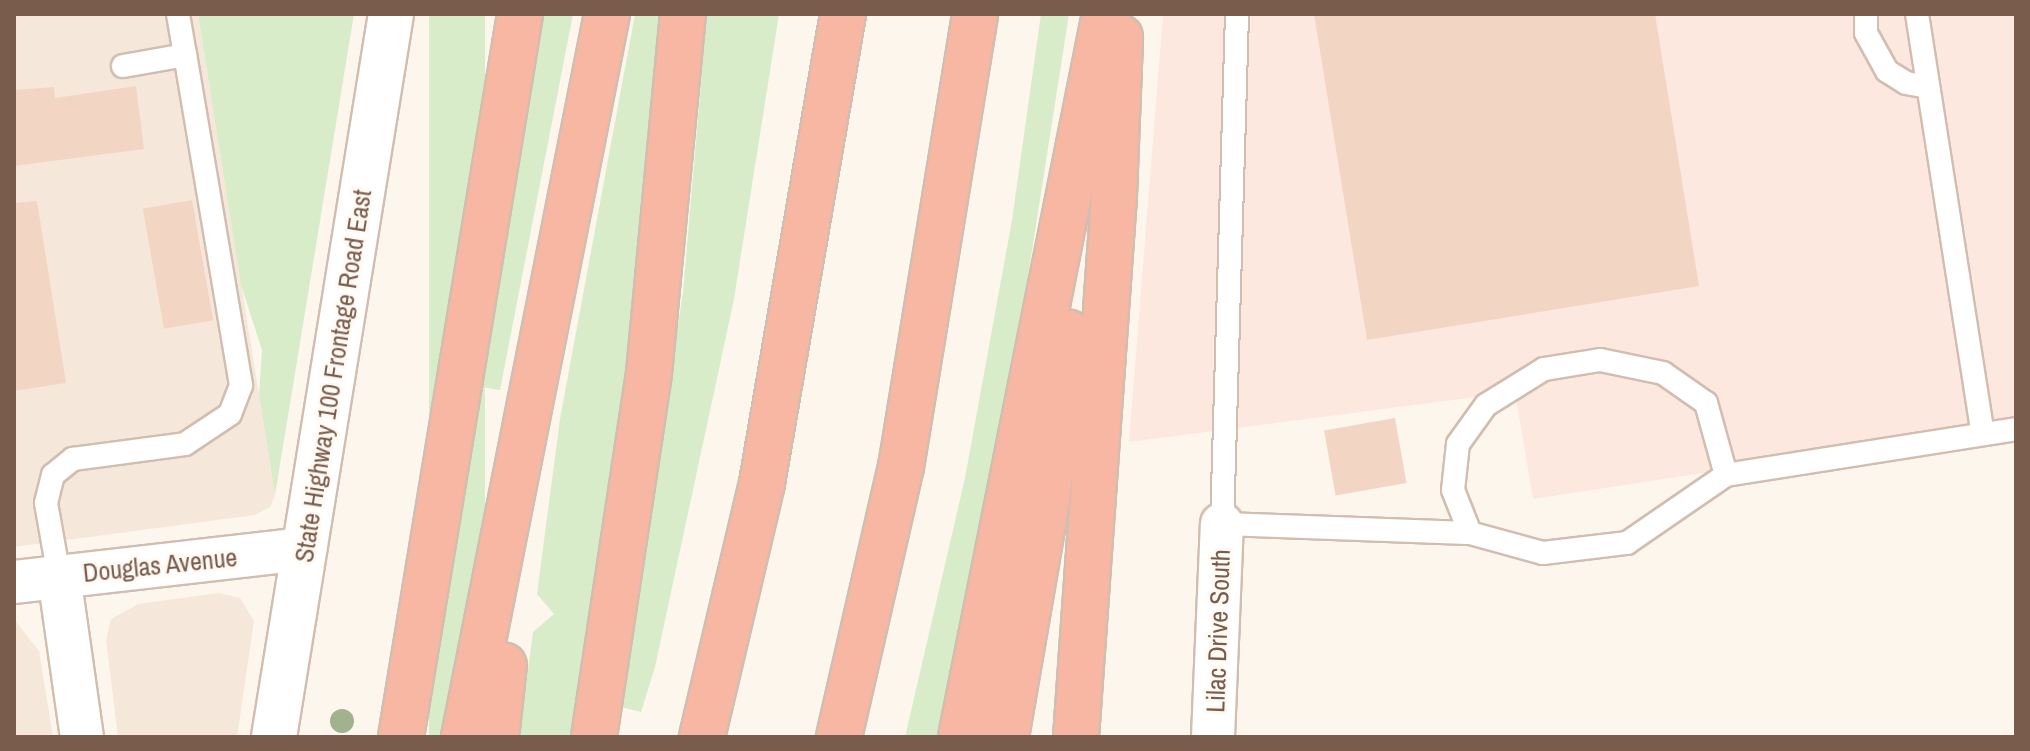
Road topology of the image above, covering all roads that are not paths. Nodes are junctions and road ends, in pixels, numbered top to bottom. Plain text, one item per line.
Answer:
1 (178, 14) edge
2 (391, 14) edge
3 (520, 14) edge
4 (607, 14) edge
5 (683, 14) edge
6 (843, 14) edge
7 (975, 14) edge
8 (1105, 14) edge
9 (1112, 14) edge
10 (1120, 14) edge
11 (1237, 14) edge
12 (1866, 14) edge
13 (1917, 14) edge
14 (185, 55) junction
15 (123, 66) dead end
16 (1928, 87) junction
17 (527, 424) junction
18 (2016, 429) edge
19 (1983, 434) junction
20 (1726, 475) junction
21 (1222, 524) junction
22 (1470, 533) junction
23 (305, 549) junction
24 (59, 576) junction
25 (14, 582) edge
26 (992, 602) junction
27 (82, 737) edge
28 (274, 737) edge
29 (401, 737) edge
30 (464, 737) edge
31 (496, 737) edge
32 (594, 737) edge
33 (702, 737) edge
34 (839, 737) edge
35 (961, 737) edge
36 (987, 737) edge
37 (1006, 737) edge
38 (1076, 737) edge
39 (1213, 737) edge

1 - 14 lane
2 - 23 street, State Highway 100 Frontage Road East
3 - 29 highway
4 - 17 highway
5 - 32 highway
6 - 33 highway
7 - 34 highway
8 - 26 highway
9 - 37 highway
10 - 38 highway
11 - 21 lane
12 - 16 lane
13 - 16 lane
14 - 15 lane
14 - 24 lane
16 - 19 lane
17 - 30 highway
17 - 31 highway
18 - 19 lane
19 - 20 lane
20 - 22 lane
20 - 22 lane
21 - 22 lane
21 - 39 street, Lilac Drive South
23 - 24 street, Douglas Avenue
23 - 28 street, State Highway 100 Frontage Road East
24 - 25 street, Douglas Avenue
24 - 27 street
26 - 35 highway
26 - 36 highway

